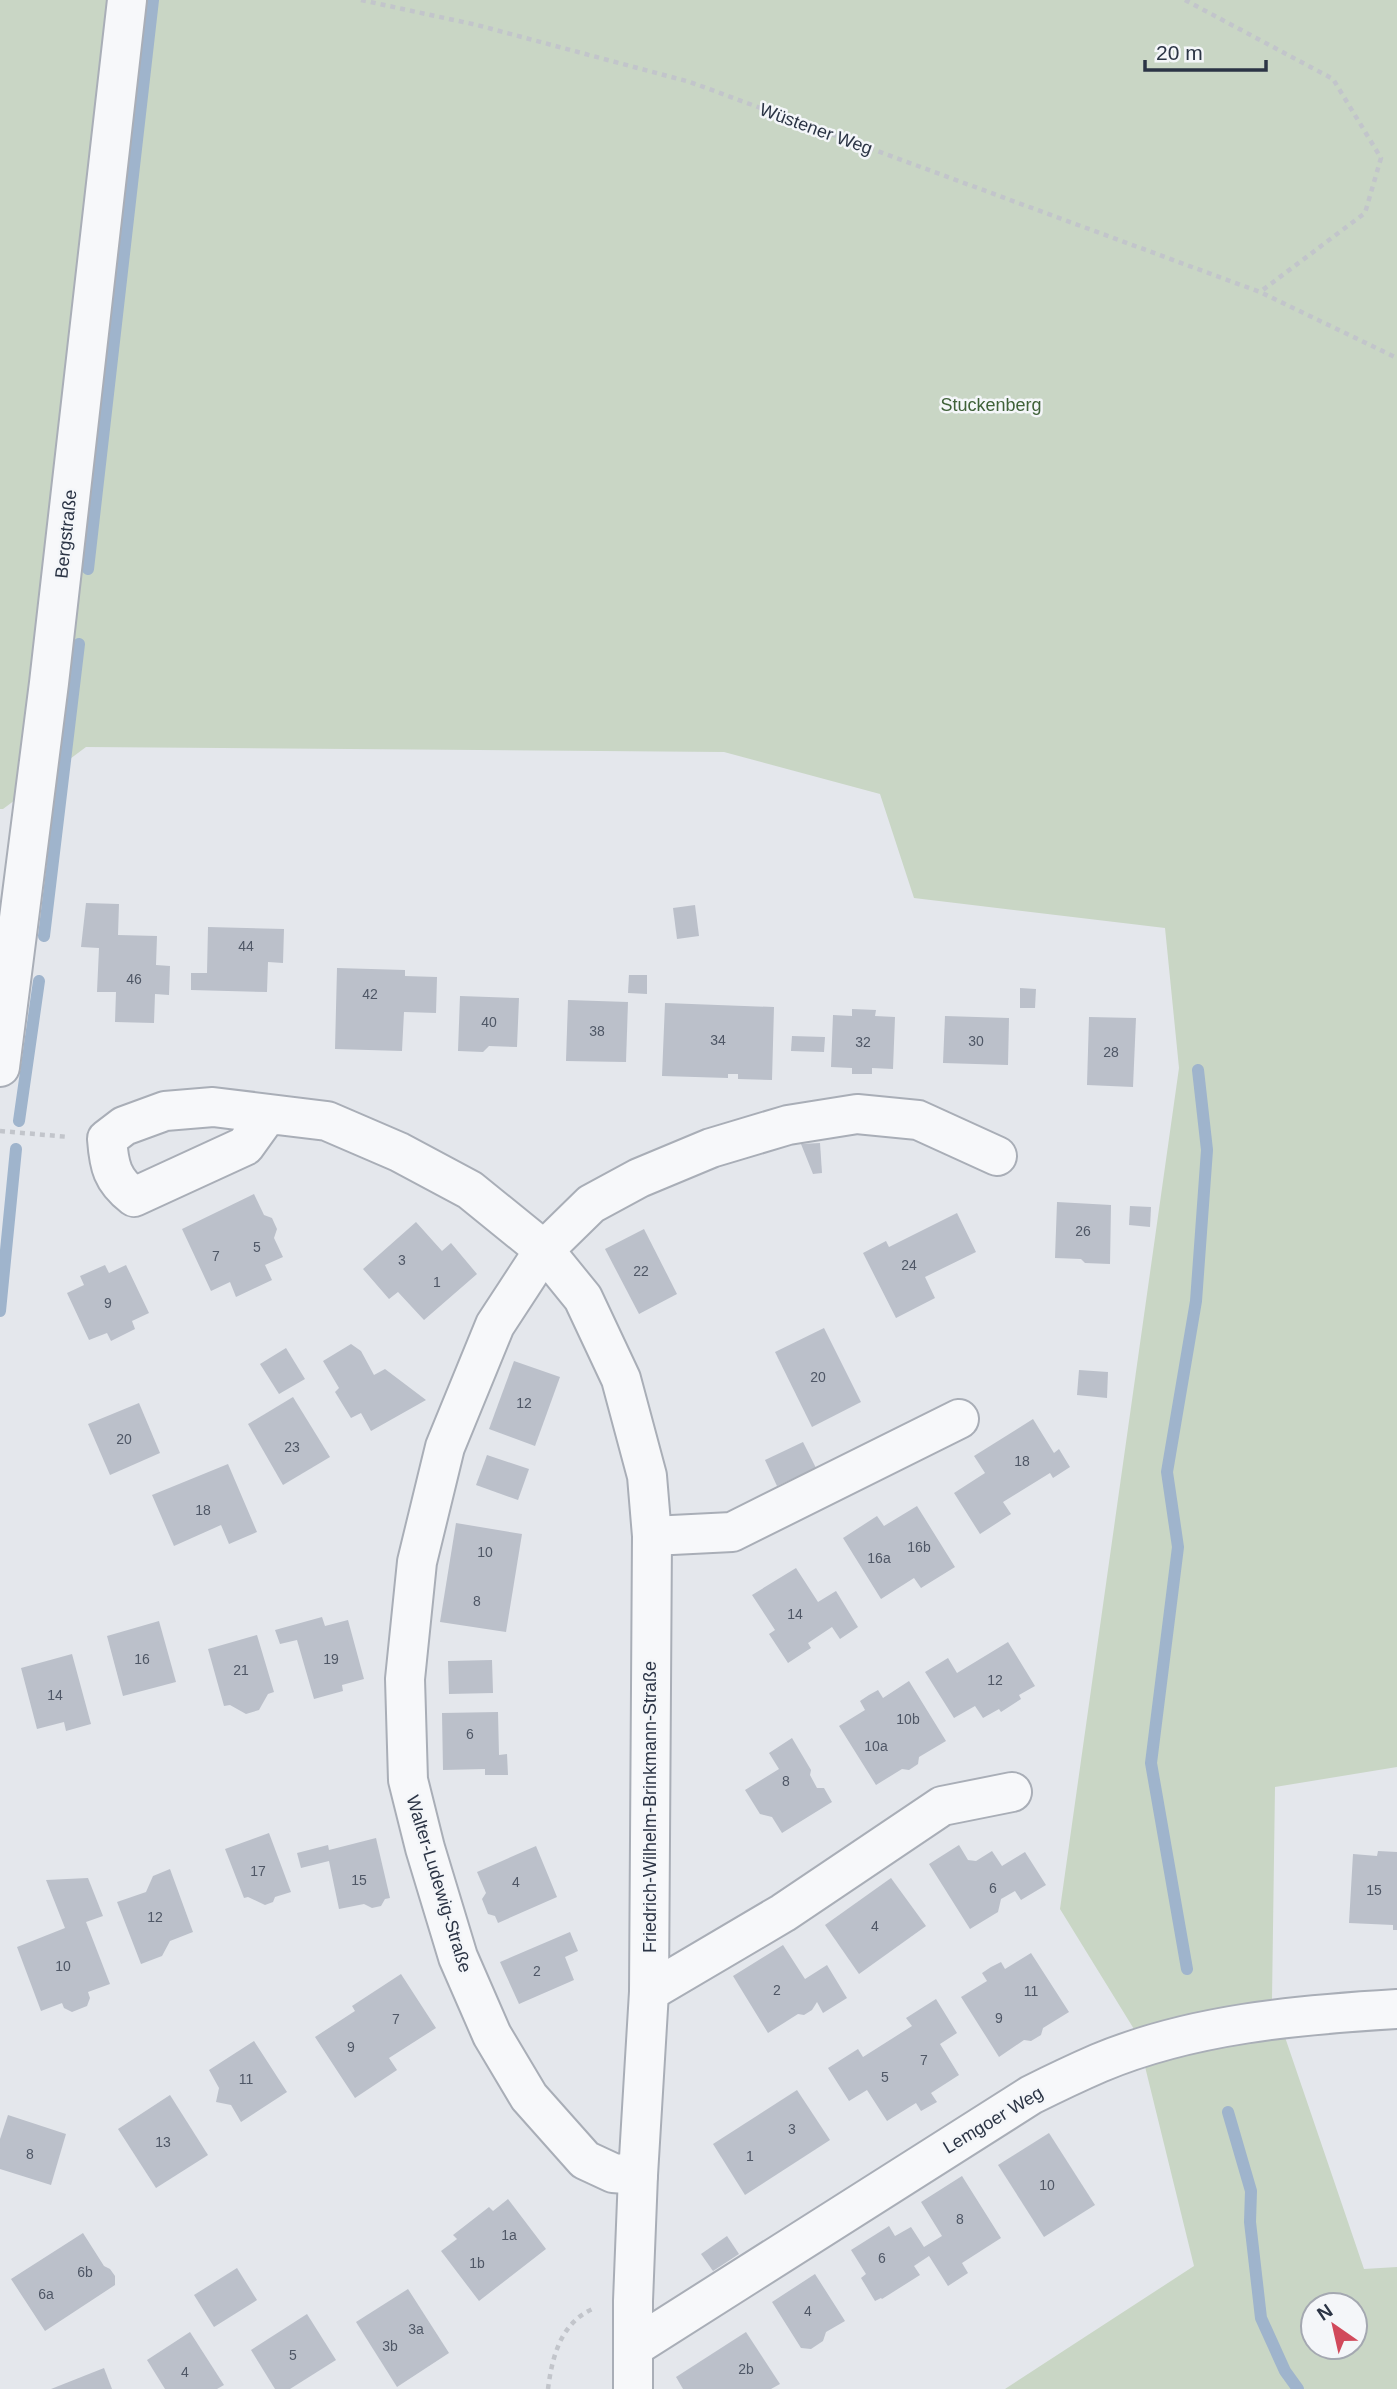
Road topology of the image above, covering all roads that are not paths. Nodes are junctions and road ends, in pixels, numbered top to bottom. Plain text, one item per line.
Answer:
1 (127, 0) edge
2 (12, 873) edge
3 (0, 1067) edge
4 (268, 1114) dead end
5 (997, 1156) dead end
6 (544, 1250) junction
7 (959, 1419) dead end
8 (652, 1536) junction
9 (1012, 1793) dead end
10 (649, 1992) junction
11 (1397, 2009) edge
12 (638, 2175) junction
13 (634, 2347) junction
14 (633, 2389) edge

1 - 2 street, Bergstraße
2 - 3 street, Bergstraße
4 - 6 street, Friedrich-Wilhelm-Brinkmann-Straße
5 - 6 street
6 - 8 street, Friedrich-Wilhelm-Brinkmann-Straße
6 - 12 street, Walter-Ludewig-Straße
7 - 8 street
8 - 10 street, Friedrich-Wilhelm-Brinkmann-Straße
9 - 10 street
10 - 12 street, Friedrich-Wilhelm-Brinkmann-Straße
11 - 13 street, Lemgoer Weg
12 - 13 street, Friedrich-Wilhelm-Brinkmann-Straße
13 - 14 street, Friedrich-Wilhelm-Brinkmann-Straße

